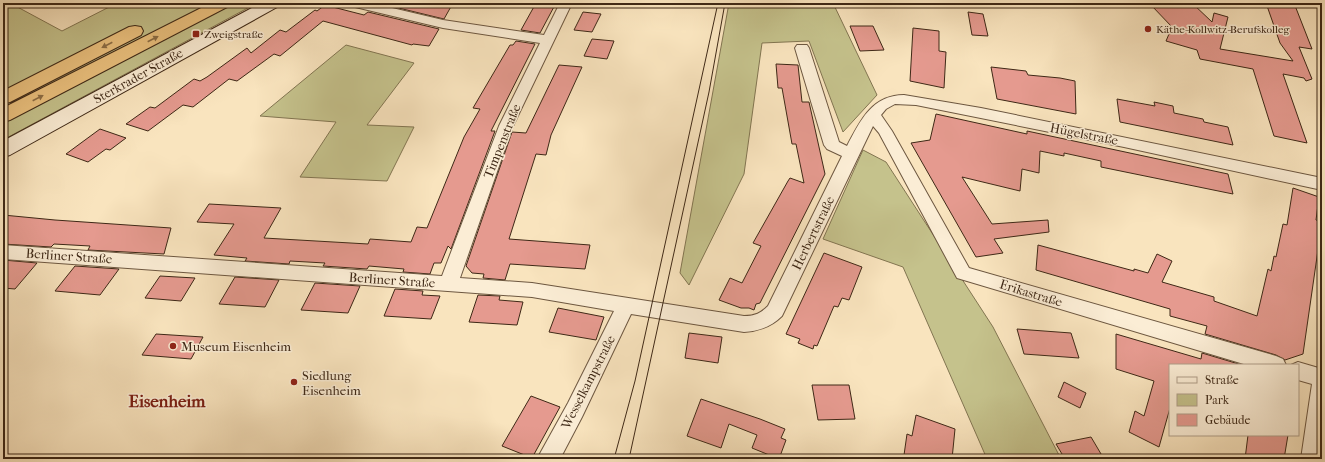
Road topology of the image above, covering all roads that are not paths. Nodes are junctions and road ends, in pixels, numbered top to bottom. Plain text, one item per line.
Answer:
1 (192, 3) edge
2 (222, 3) edge
3 (273, 3) edge
4 (355, 3) edge
5 (566, 3) edge
6 (548, 40) junction
7 (802, 48) dead end
8 (3, 98) edge
9 (872, 114) junction
10 (3, 116) edge
11 (860, 135) joint
12 (3, 150) edge
13 (851, 154) junction
14 (1322, 184) edge
15 (3, 252) edge
16 (449, 284) junction
17 (626, 305) junction
18 (775, 311) joint
19 (1273, 364) edge
20 (1299, 371) edge
21 (1322, 380) edge
22 (548, 459) edge
23 (1312, 459) edge

1 -> 8 highway
10 -> 2 highway
3 - 12 street, Sterkrader Straße
4 - 6 street
5 - 6 street, Timpenstraße
6 - 16 street, Timpenstraße
7 - 13 street
9 - 11 street, Hügelstraße
9 - 14 street, Hügelstraße
9 - 19 street, Erikastraße
11 - 13 street, Herbertstraße
13 - 18 street, Herbertstraße
15 - 16 street, Berliner Straße
16 - 17 street, Berliner Straße
17 - 18 street, Berliner Straße
17 - 22 street, Wesselkampstraße
20 - 21 street
21 - 23 street

